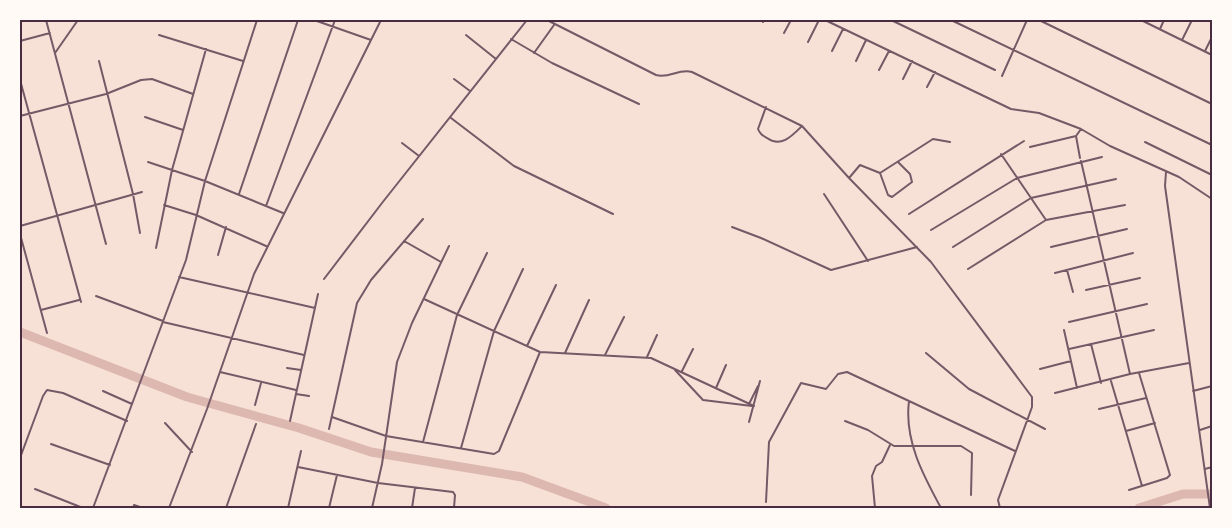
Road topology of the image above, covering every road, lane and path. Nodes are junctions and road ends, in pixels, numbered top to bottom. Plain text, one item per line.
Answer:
1 (46, 20) edge
2 (78, 20) edge
3 (257, 20) edge
4 (298, 20) edge
5 (314, 20) edge
6 (335, 20) edge
7 (381, 20) edge
8 (527, 20) edge
9 (547, 20) edge
10 (791, 20) edge
11 (819, 20) edge
12 (825, 20) edge
13 (891, 20) edge
14 (951, 20) edge
15 (1028, 20) edge
16 (1039, 20) edge
17 (1141, 20) edge
18 (1164, 20) edge
19 (1192, 20) edge
20 (554, 25) junction
21 (332, 26) junction
22 (843, 29) junction
23 (1160, 29) junction
24 (50, 33) junction
25 (784, 33) dead end
26 (159, 35) dead end
27 (466, 35) dead end
28 (1212, 37) edge
29 (511, 39) junction
30 (371, 40) junction
31 (866, 40) junction
32 (1182, 40) junction
33 (20, 42) edge
34 (808, 42) dead end
35 (206, 49) junction
36 (1014, 50) junction
37 (832, 51) dead end
38 (889, 51) junction
39 (1205, 51) junction
40 (55, 53) junction
41 (534, 53) junction
42 (1212, 55) edge
43 (496, 59) junction
44 (99, 61) dead end
45 (244, 61) junction
46 (856, 61) dead end
47 (912, 61) junction
48 (879, 70) dead end
49 (995, 70) dead end
50 (935, 72) junction
51 (1002, 76) dead end
52 (454, 79) dead end
53 (903, 79) dead end
54 (20, 80) edge
55 (927, 87) dead end
56 (470, 91) junction
57 (106, 94) junction
58 (193, 94) junction
59 (639, 104) dead end
60 (1212, 104) edge
61 (67, 105) junction
62 (766, 107) junction
63 (29, 114) junction
64 (20, 116) edge
65 (145, 117) dead end
66 (450, 117) junction
67 (802, 126) junction
68 (1080, 129) junction
69 (183, 130) junction
70 (1076, 136) junction
71 (1024, 141) dead end
72 (950, 142) dead end
73 (1145, 142) dead end
74 (402, 143) dead end
75 (1212, 145) edge
76 (1030, 147) dead end
77 (1001, 154) junction
78 (419, 156) junction
79 (1102, 157) dead end
80 (1081, 159) junction
81 (148, 162) dead end
82 (898, 162) junction
83 (172, 170) junction
84 (1166, 172) junction
85 (880, 173) junction
86 (1212, 175) edge
87 (849, 178) junction
88 (1018, 178) junction
89 (1116, 179) dead end
90 (205, 181) junction
91 (1088, 186) junction
92 (142, 192) dead end
93 (133, 194) junction
94 (239, 194) junction
95 (824, 194) dead end
96 (1031, 198) junction
97 (1212, 199) edge
98 (96, 205) junction
99 (164, 205) junction
100 (1125, 205) dead end
101 (266, 206) junction
102 (1094, 211) junction
103 (284, 213) junction
104 (613, 214) dead end
105 (909, 214) dead end
106 (196, 215) junction
107 (57, 216) junction
108 (423, 219) dead end
109 (1046, 220) junction
110 (20, 226) edge
111 (226, 227) junction
112 (732, 227) dead end
113 (1127, 229) dead end
114 (931, 230) dead end
115 (20, 234) edge
116 (140, 234) dead end
117 (1098, 235) junction
118 (403, 241) junction
119 (106, 244) dead end
120 (267, 246) junction
121 (449, 246) dead end
122 (918, 247) junction
123 (954, 247) dead end
124 (1051, 247) dead end
125 (156, 248) dead end
126 (487, 253) dead end
127 (1133, 253) dead end
128 (218, 255) dead end
129 (868, 261) junction
130 (1104, 261) junction
131 (441, 262) junction
132 (523, 269) dead end
133 (968, 269) dead end
134 (1067, 269) junction
135 (1055, 273) dead end
136 (179, 277) junction
137 (1140, 278) dead end
138 (324, 279) dead end
139 (1108, 284) junction
140 (556, 285) dead end
141 (1086, 290) dead end
142 (1073, 292) dead end
143 (248, 293) junction
144 (318, 294) dead end
145 (96, 296) dead end
146 (424, 299) junction
147 (589, 300) dead end
148 (1147, 304) dead end
149 (315, 308) junction
150 (40, 310) junction
151 (1114, 310) junction
152 (458, 315) junction
153 (624, 317) dead end
154 (163, 322) junction
155 (1069, 322) dead end
156 (1064, 330) dead end
157 (1154, 330) dead end
158 (494, 331) junction
159 (47, 333) dead end
160 (657, 335) dead end
161 (1120, 337) junction
162 (232, 338) junction
163 (1091, 344) junction
164 (527, 346) junction
165 (693, 349) dead end
166 (1069, 349) junction
167 (540, 352) junction
168 (564, 353) junction
169 (926, 353) dead end
170 (304, 355) junction
171 (605, 355) junction
172 (647, 358) junction
173 (1071, 361) junction
174 (1188, 363) junction
175 (726, 365) dead end
176 (287, 368) dead end
177 (673, 368) junction
178 (1040, 369) dead end
179 (301, 370) junction
180 (220, 372) junction
181 (682, 372) junction
182 (1139, 373) junction
183 (1130, 374) junction
184 (1111, 380) junction
185 (261, 382) junction
186 (1101, 383) junction
187 (1212, 386) edge
188 (716, 388) junction
189 (1077, 388) junction
190 (103, 391) dead end
191 (1193, 391) junction
192 (296, 392) junction
193 (1055, 393) dead end
194 (309, 396) dead end
195 (1146, 398) junction
196 (909, 401) junction
197 (133, 404) junction
198 (749, 404) junction
199 (255, 405) dead end
200 (1117, 405) junction
201 (754, 406) junction
202 (1099, 409) dead end
203 (332, 417) junction
204 (127, 421) junction
205 (290, 421) dead end
206 (845, 421) dead end
207 (1027, 421) junction
208 (749, 422) dead end
209 (165, 423) dead end
210 (1155, 423) junction
211 (256, 424) dead end
212 (1212, 426) edge
213 (329, 429) dead end
214 (1045, 429) dead end
215 (1199, 430) junction
216 (1126, 431) junction
217 (386, 436) junction
218 (423, 442) junction
219 (51, 444) dead end
220 (890, 445) junction
221 (912, 446) junction
222 (461, 448) junction
223 (301, 451) dead end
224 (1015, 451) junction
225 (192, 452) junction
226 (20, 458) edge
227 (110, 465) junction
228 (298, 467) junction
229 (1212, 467) edge
230 (1204, 469) junction
231 (337, 475) junction
232 (378, 483) junction
233 (1142, 486) junction
234 (415, 488) junction
235 (35, 489) dead end
236 (1129, 490) dead end
237 (972, 495) dead end
238 (136, 499) dead end
239 (766, 502) dead end
240 (133, 506) edge
241 (83, 508) edge
242 (93, 508) edge
243 (143, 508) edge
244 (169, 508) edge
245 (226, 508) edge
246 (288, 508) edge
247 (329, 508) edge
248 (372, 508) edge
249 (412, 508) edge
250 (454, 508) edge
251 (875, 508) edge
252 (941, 508) edge
253 (1000, 508) edge
254 (1210, 508) edge

1 - 24 street
2 - 40 street
3 - 45 street
4 - 94 street
5 - 21 street
6 - 21 street
7 - 30 street
8 - 29 street
9 - 20 street
10 - 25 street
11 - 34 street
12 - 22 street
13 - 49 street
14 - 36 street
15 - 36 street
16 - 60 street
17 - 23 street
18 - 23 street
19 - 32 street
20 - 41 street
20 - 62 street
21 - 30 street
21 - 101 street
22 - 31 street
22 - 37 street
23 - 32 street
24 - 33 street
24 - 40 street
26 - 35 street
27 - 43 street
28 - 39 street
29 - 41 street
29 - 43 street
30 - 103 street
31 - 38 street
31 - 46 street
32 - 39 street
35 - 45 street
35 - 58 street
36 - 51 street
36 - 75 street
38 - 47 street
38 - 48 street
39 - 42 street
40 - 61 street
41 - 59 street
43 - 56 street
44 - 57 street
45 - 90 street
47 - 50 street
47 - 53 street
50 - 55 street
50 - 68 street
52 - 56 street
54 - 63 street
56 - 66 street
57 - 58 street
57 - 61 street
57 - 93 street
58 - 69 street
61 - 63 street
61 - 98 street
62 - 67 street
62 - 67 street
63 - 64 street
63 - 107 street
65 - 69 street
66 - 78 street
66 - 104 street
67 - 87 street
68 - 70 street
68 - 84 street
69 - 83 street
70 - 76 street
70 - 80 street
71 - 77 street
72 - 82 street
73 - 86 street
74 - 78 street
77 - 88 street
77 - 105 street
78 - 138 street
79 - 80 street
80 - 88 street
80 - 91 street
81 - 83 street
82 - 85 street
82 - 85 street
83 - 90 street
83 - 99 street
84 - 97 street
84 - 174 street
85 - 87 street
87 - 122 street
88 - 96 street
88 - 114 street
89 - 91 street
90 - 94 street
90 - 106 street
91 - 96 street
91 - 102 street
92 - 93 street
93 - 98 street
93 - 116 street
94 - 101 street
95 - 129 street
96 - 109 street
96 - 123 street
98 - 107 street
98 - 119 street
99 - 106 street
99 - 125 street
100 - 102 street
101 - 103 street
102 - 109 street
102 - 117 street
103 - 120 street
106 - 111 street
106 - 136 street
107 - 110 street
107 - 150 street
108 - 118 street
109 - 133 street
111 - 120 street
111 - 128 street
112 - 129 street
113 - 117 street
115 - 150 street
117 - 124 street
117 - 130 street
118 - 131 street
118 - 203 street
120 - 143 street
121 - 131 street
122 - 129 street
122 - 207 street
126 - 152 street
127 - 130 street
130 - 134 street
130 - 139 street
131 - 146 street
132 - 158 street
134 - 135 street
134 - 142 street
136 - 143 street
136 - 154 street
137 - 139 street
139 - 141 street
139 - 151 street
140 - 164 street
143 - 149 street
143 - 162 street
144 - 149 street
145 - 154 street
146 - 152 street
146 - 217 street
147 - 168 street
148 - 151 street
149 - 170 street
150 - 159 street
151 - 155 street
151 - 161 street
152 - 158 street
152 - 218 street
153 - 171 street
154 - 162 street
154 - 197 street
156 - 166 street
157 - 161 street
158 - 164 street
158 - 222 street
160 - 172 street
161 - 163 street
161 - 183 street
162 - 170 street
162 - 180 street
163 - 166 street
163 - 186 street
164 - 167 street
165 - 181 street
166 - 173 street
167 - 168 street
167 - 222 street
168 - 171 street
169 - 207 street
170 - 179 street
171 - 172 street
172 - 177 street
173 - 178 street
173 - 189 street
174 - 182 street
174 - 191 street
175 - 188 street
176 - 179 street
177 - 181 street
177 - 201 street
179 - 192 street
180 - 185 street
180 - 225 street
181 - 188 street
182 - 183 street
182 - 195 street
183 - 184 street
184 - 186 street
184 - 200 street
185 - 192 street
185 - 199 street
186 - 189 street
187 - 191 street
188 - 198 street
189 - 193 street
190 - 197 street
191 - 215 street
192 - 194 street
192 - 205 street
195 - 200 street
195 - 210 street
196 - 221 street
196 - 224 street
196 - 239 street
197 - 204 street
198 - 201 street
198 - 201 street
200 - 202 street
200 - 216 street
201 - 208 street
203 - 213 street
203 - 217 street
204 - 226 street
204 - 227 street
206 - 220 street
207 - 214 street
207 - 224 street
209 - 225 street
210 - 216 street
210 - 233 street
211 - 245 street
212 - 215 street
215 - 230 street
216 - 233 street
217 - 218 street
217 - 232 street
218 - 222 street
219 - 227 street
220 - 221 street
220 - 251 street
221 - 237 street
221 - 252 street
223 - 228 street
224 - 253 street
225 - 244 street
227 - 242 street
228 - 231 street
228 - 246 street
229 - 230 street
230 - 254 street
231 - 232 street
231 - 247 street
232 - 234 street
232 - 248 street
233 - 236 street
234 - 249 street
234 - 250 street
235 - 241 street
238 - 240 street
240 - 243 street

